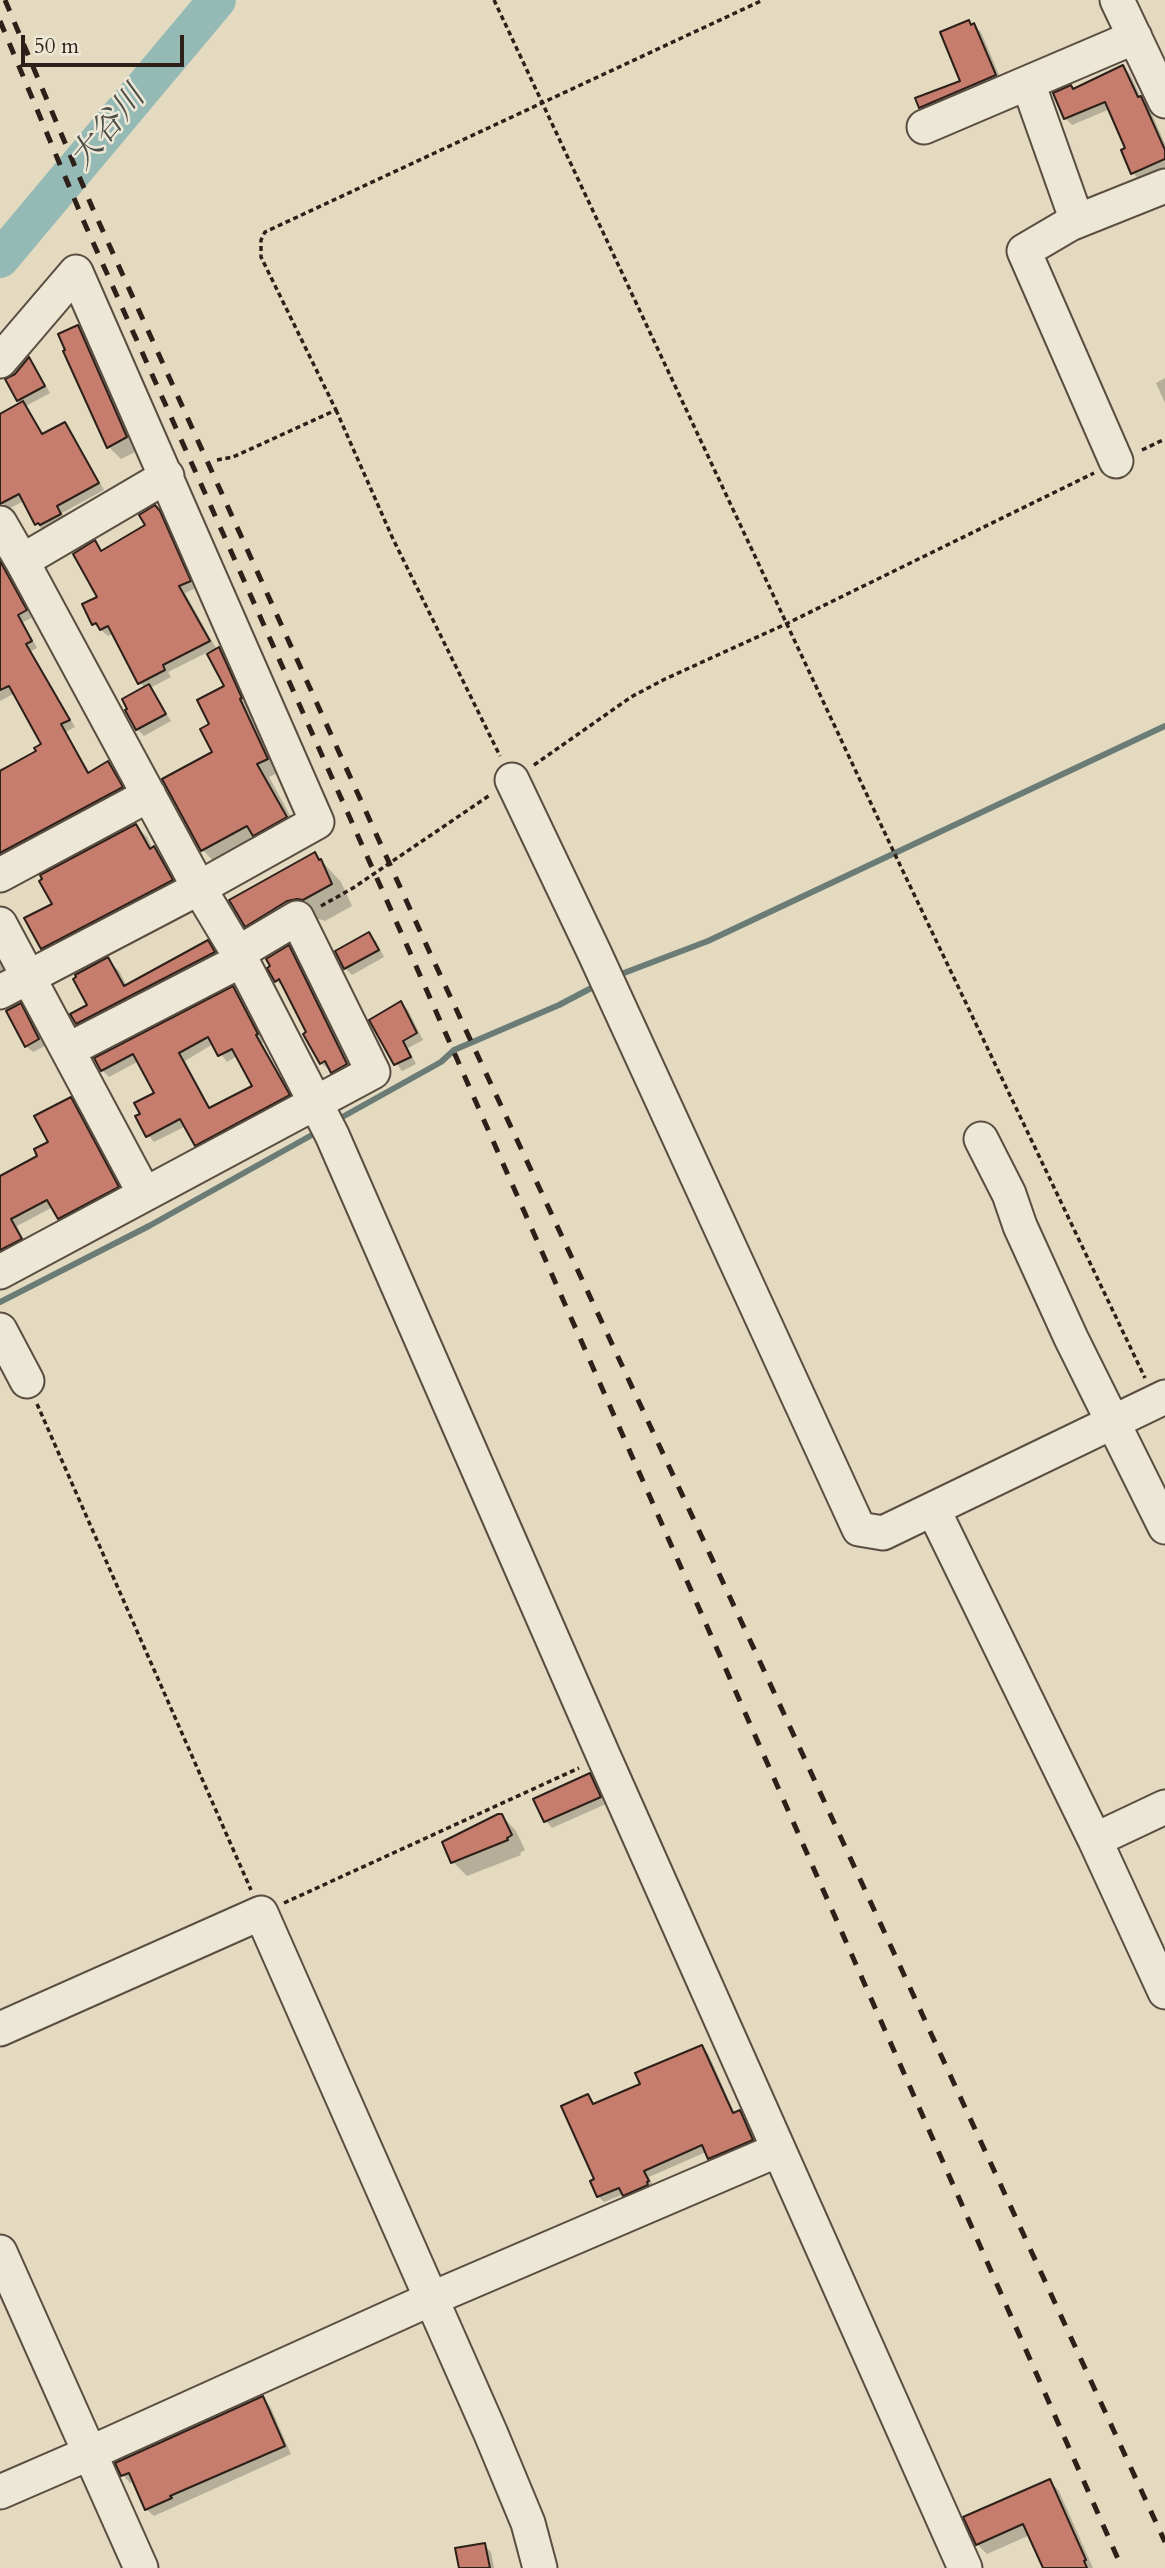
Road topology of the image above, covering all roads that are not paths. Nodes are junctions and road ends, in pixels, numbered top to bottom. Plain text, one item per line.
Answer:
1 (1117, 0) edge
2 (1135, 37) junction
3 (1028, 83) junction
4 (1165, 101) edge
5 (924, 127) dead end
6 (1165, 186) edge
7 (1077, 221) junction
8 (0, 360) edge
9 (1116, 461) road end
10 (167, 476) junction
11 (0, 523) edge
12 (22, 561) junction
13 (512, 780) road end
14 (149, 795) junction
15 (0, 875) edge
16 (199, 888) junction
17 (0, 924) edge
18 (240, 956) junction
19 (14, 984) edge
20 (68, 1050) junction
21 (321, 1116) junction
22 (981, 1139) dead end
23 (144, 1193) junction
24 (0, 1272) edge
25 (0, 1330) edge
26 (27, 1381) road end
27 (1161, 1399) edge
28 (1114, 1422) junction
29 (933, 1509) junction
30 (1165, 1527) edge
31 (1165, 1807) edge
32 (1094, 1840) junction
33 (1165, 1992) edge
34 (0, 2029) edge
35 (778, 2150) junction
36 (0, 2252) edge
37 (433, 2298) junction
38 (90, 2453) junction
39 (0, 2491) edge
40 (141, 2568) edge
41 (540, 2568) edge
42 (965, 2568) edge

1 - 2 street
2 - 3 street
2 - 4 street
3 - 5 street
3 - 7 street
6 - 7 street
7 - 9 street
8 - 10 street
10 - 12 street
10 - 16 street
11 - 12 street
12 - 14 street
13 - 29 street
14 - 15 street
14 - 16 street
16 - 18 street
16 - 19 street
17 - 19 street
18 - 20 street
18 - 21 street
18 - 21 street
19 - 20 street
20 - 23 street
21 - 23 street
21 - 35 street
22 - 28 street
23 - 24 street
25 - 26 street
27 - 28 street
28 - 29 street
28 - 30 street
29 - 32 street
31 - 32 street
32 - 33 street
34 - 37 street
35 - 37 street
35 - 42 street
36 - 38 street
37 - 38 street
37 - 41 street
38 - 39 street
38 - 40 street

